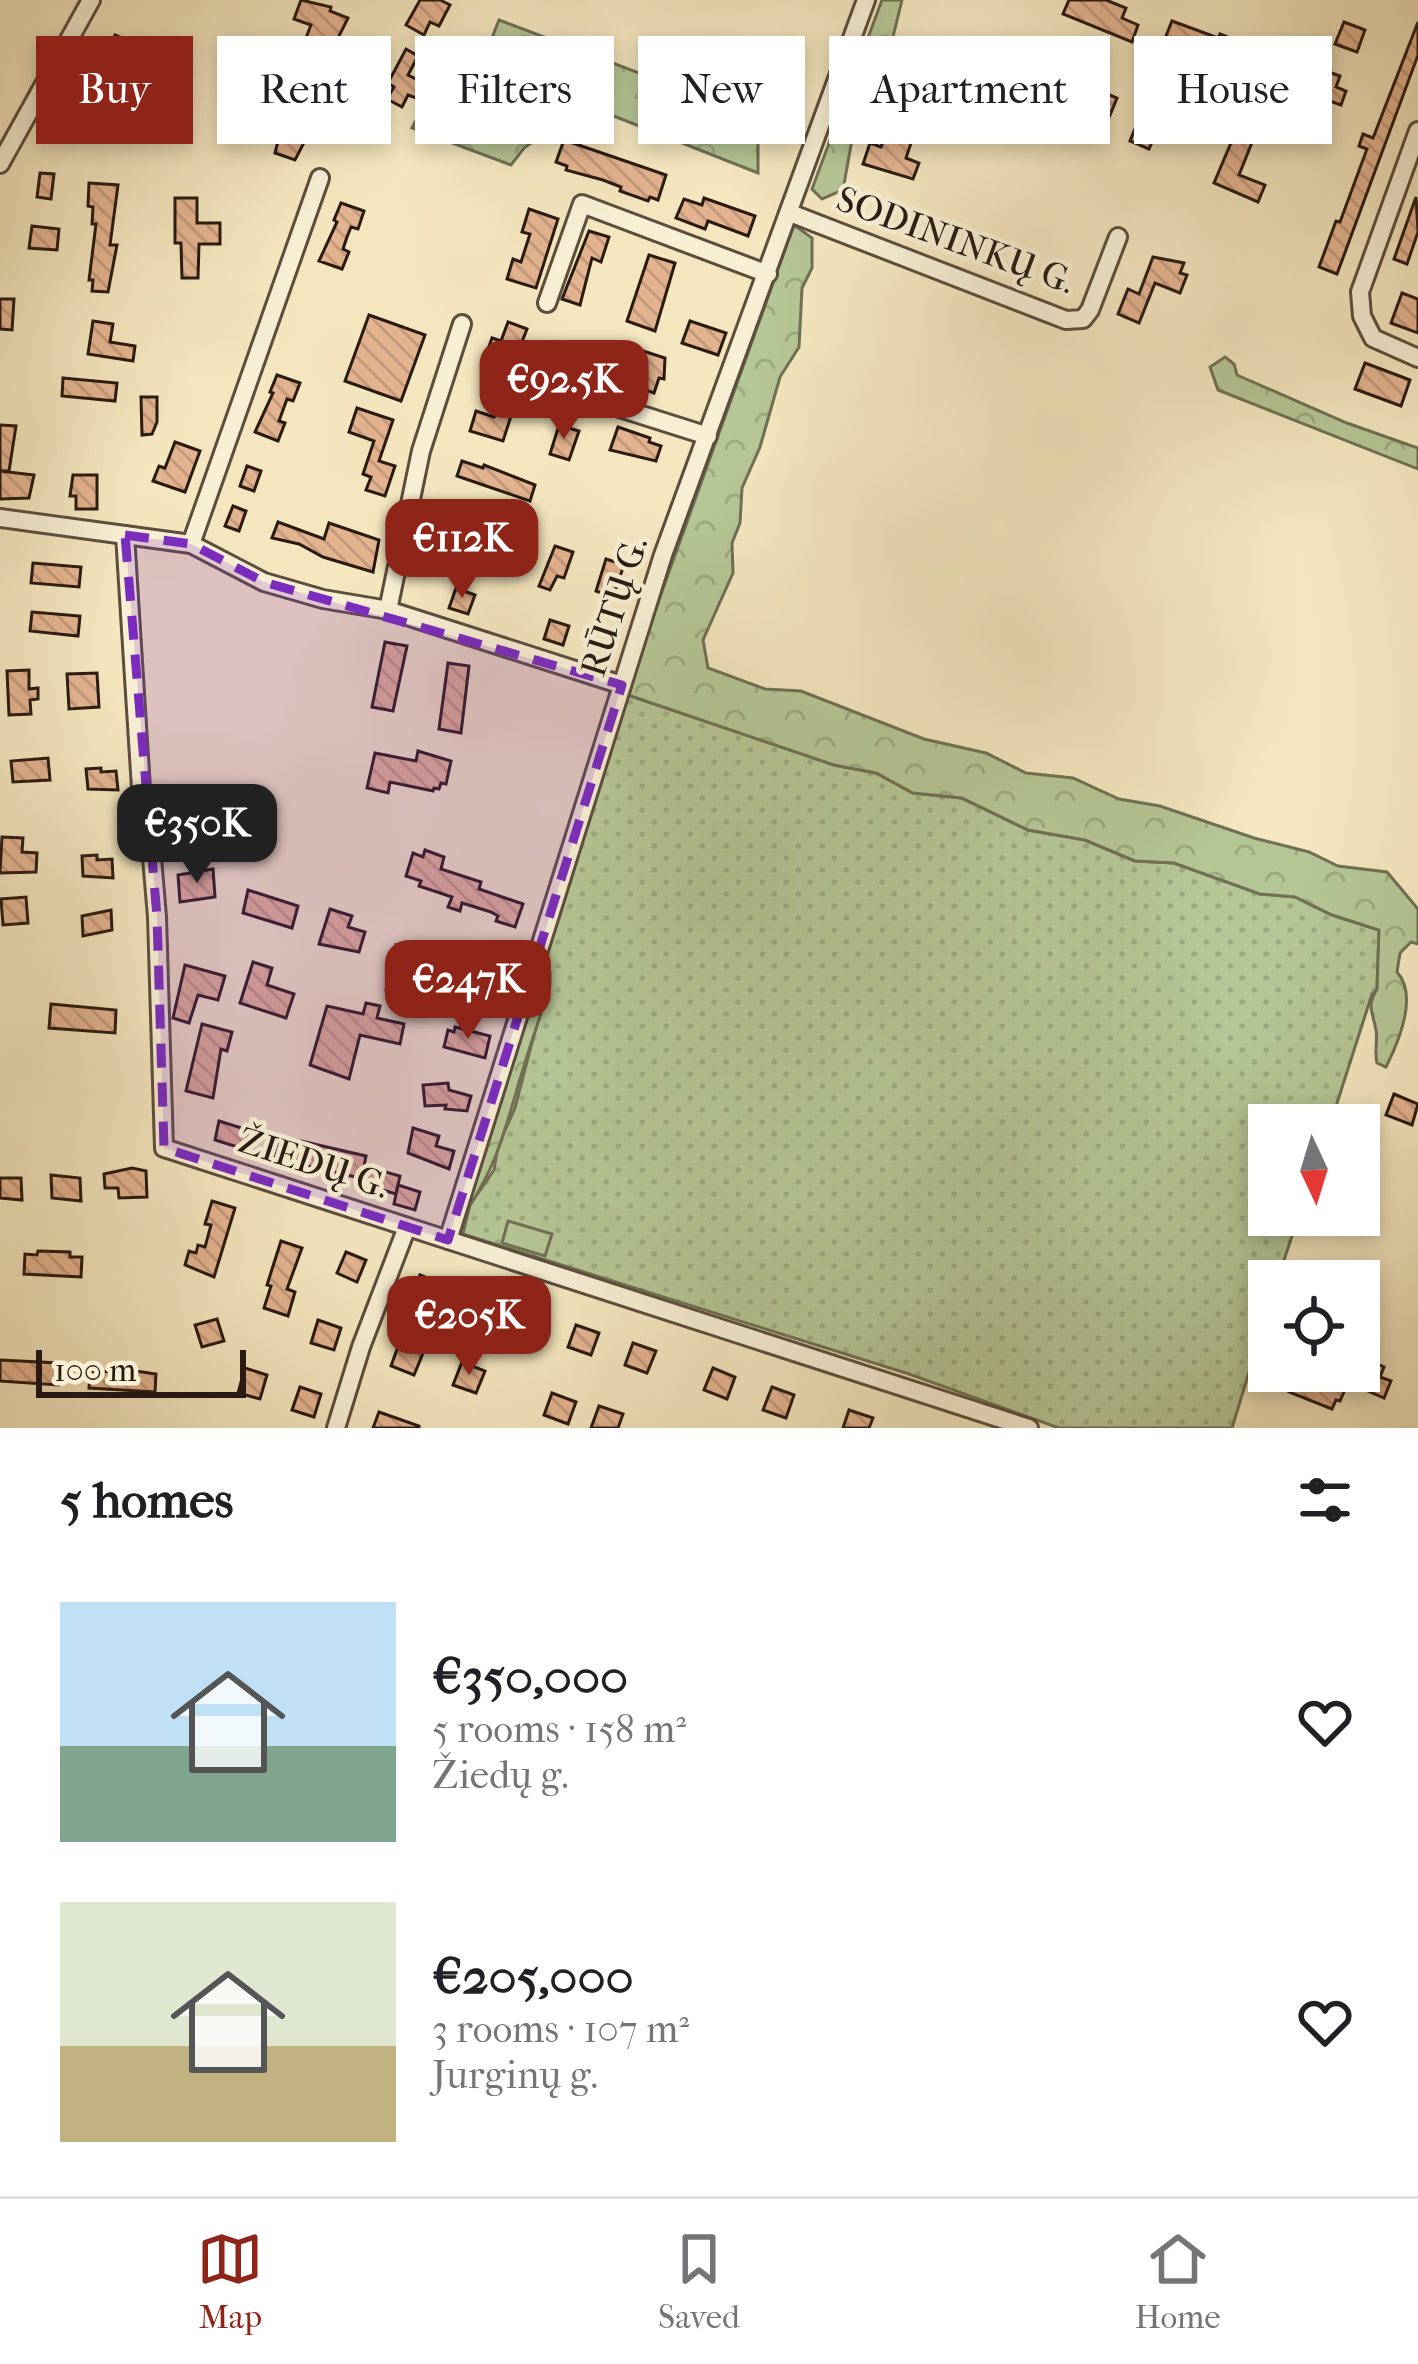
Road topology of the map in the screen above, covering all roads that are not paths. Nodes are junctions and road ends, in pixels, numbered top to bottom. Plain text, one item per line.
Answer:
1 (91, 0) edge
2 (866, 0) edge
3 (1418, 131) edge
4 (0, 164) edge
5 (320, 178) dead end
6 (790, 213) junction
7 (1118, 237) dead end
8 (768, 274) junction
9 (547, 303) dead end
10 (462, 324) dead end
11 (1418, 358) edge
12 (522, 377) dead end
13 (708, 436) junction
14 (0, 518) edge
15 (125, 535) junction
16 (191, 544) junction
17 (388, 610) junction
18 (622, 685) junction
19 (407, 1227) junction
20 (448, 1240) junction
21 (336, 1428) edge
22 (1030, 1428) edge

1 - 4 street
2 - 6 street, RŪTŲ G.
3 - 11 street
5 - 16 street
6 - 7 street, SODININKŲ G.
6 - 8 street, RŪTŲ G.
8 - 9 street
8 - 13 street, RŪTŲ G.
10 - 17 street
12 - 13 street
13 - 18 street, RŪTŲ G.
14 - 15 street
15 - 16 street
15 - 19 street, ŽIEDŲ G.
16 - 17 street
17 - 18 street
18 - 20 street, RŪTŲ G.
19 - 20 street, ŽIEDŲ G.
19 - 21 street
20 - 22 street, ŽIEDŲ G.

